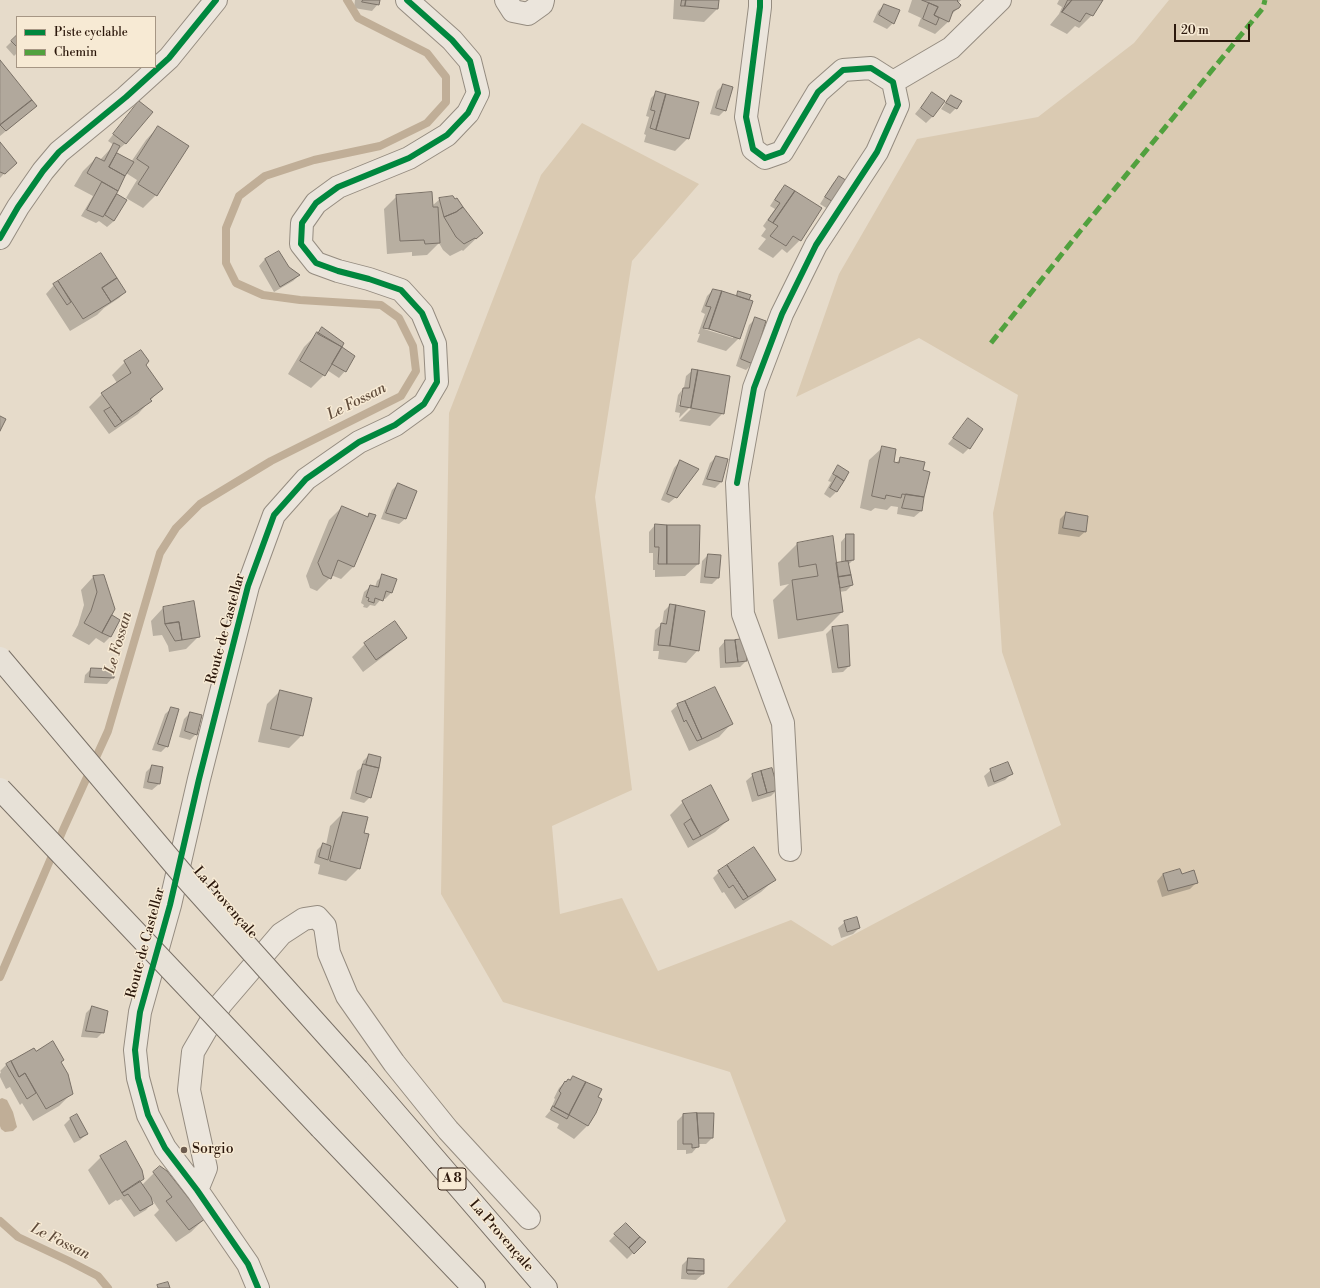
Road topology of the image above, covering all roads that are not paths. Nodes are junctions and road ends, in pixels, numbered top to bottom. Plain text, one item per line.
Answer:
1 (216, 0) edge
2 (407, 0) edge
3 (506, 0) edge
4 (543, 0) edge
5 (760, 0) edge
6 (1000, 0) edge
7 (893, 82) junction
8 (0, 238) edge
9 (0, 658) edge
10 (0, 789) edge
11 (790, 850) dead end
12 (197, 1190) junction
13 (529, 1218) dead end
14 (258, 1288) edge
15 (474, 1288) edge
16 (546, 1288) edge

1 - 8 street
2 - 12 street, Route de Castellar
3 - 4 street
5 - 7 street
6 - 7 street
7 - 11 street
9 - 16 highway, La Provençale / A 8, bridge
10 - 15 highway, bridge
12 - 13 street
12 - 14 street, Route de Castellar

